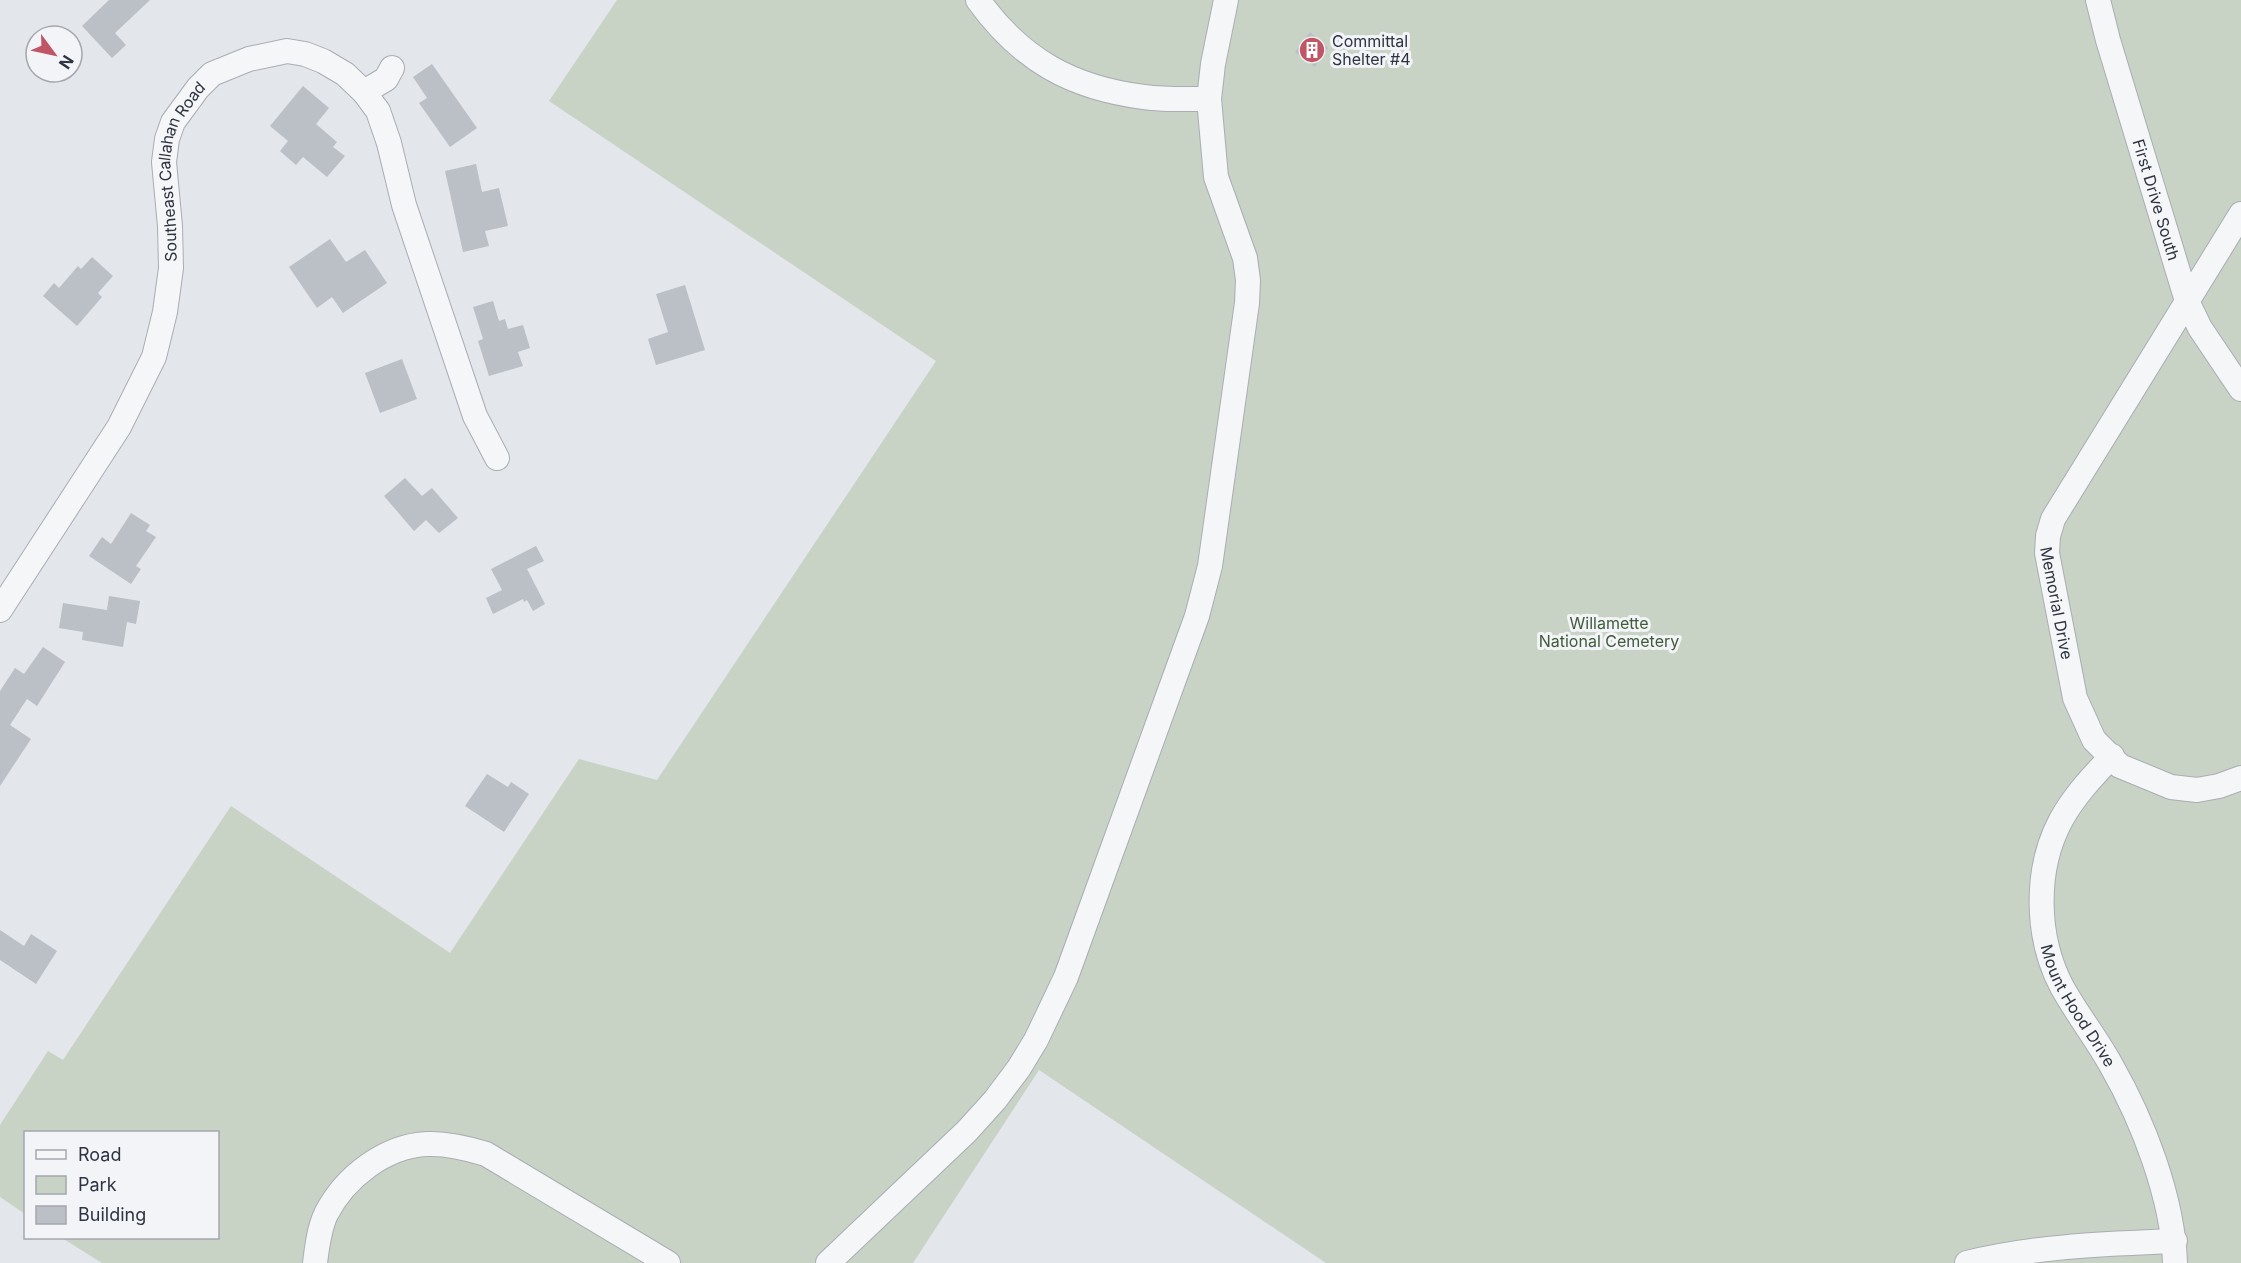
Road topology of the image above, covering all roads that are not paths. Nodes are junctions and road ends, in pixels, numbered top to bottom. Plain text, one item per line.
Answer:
1 (978, 0) edge
2 (1226, 0) edge
3 (2098, 0) edge
4 (392, 68) dead end
5 (364, 92) junction
6 (1209, 99) junction
7 (2241, 214) edge
8 (2187, 301) junction
9 (2241, 389) edge
10 (497, 458) dead end
11 (0, 610) edge
12 (2112, 756) junction
13 (2241, 778) edge
14 (2175, 1252) edge
15 (315, 1263) edge
16 (668, 1263) edge
17 (828, 1263) edge
18 (1967, 1263) edge

1 - 6 street
2 - 6 street
3 - 8 street, First Drive South
4 - 5 street
5 - 10 street, Southeast Callahan Road
5 - 11 street, Southeast Callahan Road
6 - 17 street
7 - 8 street, Memorial Drive
8 - 9 street, First Drive South
8 - 12 street, Memorial Drive
12 - 13 street, Memorial Drive
12 - 14 street, Mount Hood Drive
14 - 18 street
15 - 16 street

